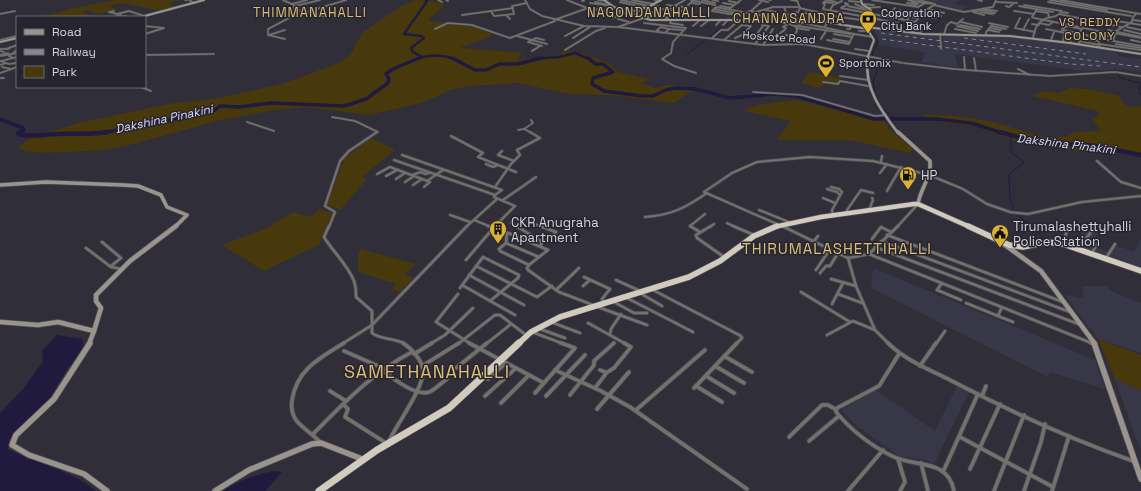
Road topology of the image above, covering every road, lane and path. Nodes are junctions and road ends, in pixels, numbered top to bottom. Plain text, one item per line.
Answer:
1 (187, 0) edge
2 (204, 0) edge
3 (284, 0) edge
4 (287, 0) edge
5 (307, 0) edge
6 (320, 0) edge
7 (344, 0) edge
8 (438, 0) edge
9 (525, 0) edge
10 (567, 0) edge
11 (598, 0) edge
12 (621, 0) edge
13 (632, 0) edge
14 (638, 0) edge
15 (660, 0) edge
16 (685, 0) edge
17 (694, 0) edge
18 (702, 0) edge
19 (713, 0) edge
20 (732, 0) edge
21 (760, 0) edge
22 (791, 0) edge
23 (827, 0) edge
24 (872, 0) edge
25 (885, 0) edge
26 (918, 0) edge
27 (978, 0) edge
28 (1050, 0) edge
29 (1060, 0) edge
30 (297, 1) dead end
31 (605, 1) edge
32 (691, 1) edge
33 (718, 1) dead end
34 (728, 1) dead end
35 (739, 1) edge
36 (797, 1) edge
37 (842, 1) edge
38 (849, 1) edge
39 (909, 1) edge
40 (912, 1) edge
41 (982, 1) edge
42 (997, 1) edge
43 (442, 2) dead end
44 (595, 2) dead end
45 (620, 2) dead end
46 (768, 2) dead end
47 (824, 2) junction
48 (836, 2) dead end
49 (862, 2) edge
50 (882, 2) junction
51 (1048, 2) dead end
52 (194, 3) junction
53 (590, 3) dead end
54 (832, 3) dead end
55 (845, 3) dead end
56 (868, 3) dead end
57 (924, 3) junction
58 (1017, 3) dead end
59 (291, 4) junction
60 (527, 4) junction
61 (653, 4) edge
62 (700, 4) dead end
63 (855, 4) dead end
64 (901, 4) junction
65 (918, 4) dead end
66 (1004, 4) dead end
67 (1070, 4) junction
68 (874, 5) dead end
69 (916, 5) dead end
70 (1012, 5) junction
71 (1024, 5) dead end
72 (295, 6) junction
73 (610, 6) junction
74 (674, 6) junction
75 (733, 6) junction
76 (848, 6) dead end
77 (1006, 6) dead end
78 (1018, 6) dead end
79 (622, 7) dead end
80 (685, 7) junction
81 (784, 7) junction
82 (880, 7) dead end
83 (300, 8) dead end
84 (513, 8) junction
85 (586, 8) junction
86 (646, 8) junction
87 (800, 8) junction
88 (839, 8) dead end
89 (895, 8) dead end
90 (993, 8) dead end
91 (296, 9) junction
92 (506, 9) junction
93 (660, 9) junction
94 (714, 9) junction
95 (854, 9) dead end
96 (927, 9) junction
97 (982, 9) junction
98 (1037, 9) junction
99 (114, 10) dead end
100 (299, 10) junction
101 (499, 10) junction
102 (674, 10) junction
103 (728, 10) junction
104 (764, 10) junction
105 (830, 10) junction
106 (900, 10) dead end
107 (936, 10) dead end
108 (1107, 10) dead end
109 (15, 11) dead end
110 (302, 11) junction
111 (491, 11) junction
112 (635, 11) junction
113 (812, 11) junction
114 (836, 11) junction
115 (973, 11) junction
116 (1014, 11) dead end
117 (1062, 11) junction
118 (304, 12) junction
119 (644, 12) dead end
120 (680, 12) junction
121 (751, 12) junction
122 (756, 12) junction
123 (872, 12) junction
124 (1035, 12) junction
125 (1053, 12) dead end
126 (668, 13) dead end
127 (747, 13) junction
128 (786, 13) dead end
129 (805, 13) dead end
130 (906, 13) dead end
131 (940, 13) dead end
132 (944, 13) dead end
133 (995, 13) junction
134 (1068, 13) dead end
135 (1137, 13) junction
136 (0, 14) edge
137 (275, 14) dead end
138 (511, 14) junction
139 (625, 14) junction
140 (745, 14) junction
141 (777, 14) dead end
142 (812, 14) junction
143 (915, 14) dead end
144 (922, 14) junction
145 (991, 14) junction
146 (1034, 14) junction
147 (1058, 14) junction
148 (1141, 14) edge
149 (288, 15) dead end
150 (462, 15) dead end
151 (501, 15) junction
152 (507, 15) junction
153 (656, 15) junction
154 (676, 15) junction
155 (932, 15) junction
156 (984, 15) dead end
157 (120, 16) edge
158 (126, 16) dead end
159 (141, 16) edge
160 (146, 16) edge
161 (293, 16) junction
162 (742, 16) junction
163 (938, 16) junction
164 (941, 16) dead end
165 (1131, 16) dead end
166 (327, 17) dead end
167 (786, 17) junction
168 (821, 17) dead end
169 (886, 17) junction
170 (912, 17) junction
171 (930, 17) junction
172 (988, 17) dead end
173 (1049, 17) junction
174 (288, 18) junction
175 (515, 18) dead end
176 (613, 18) dead end
177 (830, 18) dead end
178 (894, 18) junction
179 (918, 18) junction
180 (1020, 18) dead end
181 (1099, 18) dead end
182 (277, 19) dead end
183 (510, 19) dead end
184 (618, 19) dead end
185 (644, 19) junction
186 (649, 19) junction
187 (670, 19) junction
188 (902, 19) junction
189 (963, 19) dead end
190 (1029, 19) dead end
191 (1045, 19) junction
192 (284, 20) junction
193 (554, 20) junction
194 (700, 20) junction
195 (709, 20) junction
196 (721, 20) junction
197 (728, 20) junction
198 (737, 20) junction
199 (746, 20) junction
200 (790, 20) dead end
201 (866, 20) junction
202 (907, 20) junction
203 (1050, 20) junction
204 (1104, 20) dead end
205 (1133, 20) junction
206 (764, 21) junction
207 (777, 21) junction
208 (807, 21) junction
209 (817, 21) junction
210 (911, 21) junction
211 (1141, 21) edge
212 (630, 22) junction
213 (786, 22) junction
214 (824, 22) junction
215 (800, 23) junction
216 (828, 23) junction
217 (898, 23) dead end
218 (989, 23) dead end
219 (1127, 23) junction
220 (723, 24) dead end
221 (742, 24) junction
222 (788, 24) junction
223 (919, 24) dead end
224 (1032, 24) dead end
225 (1039, 24) junction
226 (683, 25) dead end
227 (716, 25) dead end
228 (883, 25) dead end
229 (992, 25) junction
230 (1141, 25) edge
231 (146, 26) edge
232 (584, 26) junction
233 (693, 26) dead end
234 (701, 26) dead end
235 (763, 26) junction
236 (825, 26) dead end
237 (610, 27) junction
238 (618, 27) junction
239 (797, 27) junction
240 (851, 27) junction
241 (1121, 27) junction
242 (1127, 27) dead end
243 (1132, 27) dead end
244 (956, 28) dead end
245 (980, 28) junction
246 (990, 28) junction
247 (1007, 28) dead end
248 (435, 29) dead end
249 (670, 29) dead end
250 (773, 29) dead end
251 (847, 29) dead end
252 (867, 29) junction
253 (881, 29) junction
254 (922, 29) dead end
255 (1046, 29) dead end
256 (1062, 29) dead end
257 (1141, 29) edge
258 (284, 30) dead end
259 (683, 30) junction
260 (809, 30) dead end
261 (987, 30) junction
262 (1023, 30) junction
263 (1108, 30) dead end
264 (1124, 30) dead end
265 (660, 31) junction
266 (689, 31) dead end
267 (826, 31) junction
268 (859, 31) dead end
269 (667, 32) junction
270 (914, 32) junction
271 (1035, 32) junction
272 (1054, 32) dead end
273 (1060, 32) junction
274 (977, 33) junction
275 (146, 34) edge
276 (679, 34) junction
277 (834, 34) dead end
278 (851, 34) junction
279 (854, 34) junction
280 (940, 34) junction
281 (944, 34) junction
282 (1064, 34) dead end
283 (1071, 34) junction
284 (1078, 34) junction
285 (1141, 34) edge
286 (268, 35) junction
287 (685, 35) junction
288 (986, 35) junction
289 (1124, 35) junction
290 (517, 36) junction
291 (565, 36) dead end
292 (793, 36) junction
293 (845, 36) junction
294 (1114, 36) junction
295 (16, 37) edge
296 (744, 37) dead end
297 (852, 37) junction
298 (872, 37) junction
299 (573, 38) dead end
300 (712, 38) junction
301 (735, 38) dead end
302 (774, 38) dead end
303 (1123, 38) dead end
304 (285, 39) dead end
305 (821, 39) dead end
306 (833, 39) dead end
307 (843, 39) dead end
308 (1033, 39) junction
309 (1080, 39) junction
310 (1134, 39) dead end
311 (532, 40) junction
312 (544, 40) dead end
313 (724, 40) junction
314 (827, 40) dead end
315 (1051, 40) junction
316 (1099, 40) junction
317 (1131, 40) dead end
318 (0, 41) edge
319 (804, 41) dead end
320 (782, 42) dead end
321 (850, 42) junction
322 (1063, 42) junction
323 (1141, 42) edge
324 (1070, 43) junction
325 (547, 44) dead end
326 (755, 44) junction
327 (789, 44) junction
328 (803, 44) junction
329 (1100, 44) junction
330 (1116, 44) dead end
331 (16, 45) edge
332 (763, 45) junction
333 (835, 45) dead end
334 (6, 48) junction
335 (1100, 48) junction
336 (9, 49) dead end
337 (831, 49) junction
338 (942, 49) dead end
339 (0, 50) edge
340 (16, 50) edge
341 (565, 50) dead end
342 (855, 50) dead end
343 (532, 51) dead end
344 (869, 51) junction
345 (4, 52) dead end
346 (8, 53) dead end
347 (11, 54) junction
348 (16, 54) edge
349 (214, 54) dead end
350 (1141, 54) edge
351 (16, 56) edge
352 (146, 56) edge
353 (869, 56) junction
354 (964, 57) dead end
355 (13, 58) junction
356 (974, 58) dead end
357 (0, 59) edge
358 (16, 62) edge
359 (8, 63) junction
360 (0, 65) edge
361 (16, 67) edge
362 (16, 67) edge
363 (2, 68) dead end
364 (12, 69) junction
365 (965, 70) junction
366 (1018, 70) dead end
367 (976, 71) junction
368 (0, 73) edge
369 (696, 73) dead end
370 (1029, 73) junction
371 (840, 76) dead end
372 (1141, 76) edge
373 (0, 78) edge
374 (4, 78) dead end
375 (868, 81) junction
376 (823, 82) dead end
377 (868, 86) junction
378 (144, 88) edge
379 (151, 91) dead end
380 (753, 92) dead end
381 (875, 101) junction
382 (886, 116) junction
383 (332, 117) dead end
384 (531, 120) dead end
385 (247, 122) dead end
386 (524, 129) junction
387 (518, 130) dead end
388 (274, 131) dead end
389 (451, 136) dead end
390 (502, 151) dead end
391 (402, 155) dead end
392 (882, 156) dead end
393 (394, 160) dead end
394 (514, 161) junction
395 (1097, 161) dead end
396 (881, 162) junction
397 (486, 164) dead end
398 (887, 164) junction
399 (498, 165) junction
400 (901, 167) junction
401 (508, 169) junction
402 (397, 170) junction
403 (444, 170) junction
404 (421, 171) junction
405 (516, 172) dead end
406 (406, 173) junction
407 (880, 173) dead end
408 (377, 174) dead end
409 (436, 175) junction
410 (929, 175) junction
411 (386, 176) dead end
412 (413, 176) junction
413 (536, 177) dead end
414 (396, 179) dead end
415 (423, 179) junction
416 (428, 181) junction
417 (405, 182) dead end
418 (0, 185) edge
419 (413, 185) dead end
420 (424, 187) dead end
421 (495, 187) junction
422 (1141, 188) edge
423 (887, 191) dead end
424 (707, 193) junction
425 (873, 193) dead end
426 (496, 195) junction
427 (840, 195) junction
428 (1141, 196) edge
429 (823, 198) dead end
430 (872, 198) dead end
431 (497, 199) junction
432 (503, 200) junction
433 (835, 202) junction
434 (918, 204) junction
435 (759, 210) dead end
436 (869, 211) junction
437 (705, 214) dead end
438 (848, 214) junction
439 (450, 215) dead end
440 (834, 216) junction
441 (645, 217) dead end
442 (472, 221) junction
443 (528, 221) dead end
444 (511, 223) dead end
445 (727, 223) dead end
446 (790, 223) junction
447 (714, 224) dead end
448 (778, 225) junction
449 (494, 227) junction
450 (1094, 228) dead end
451 (700, 232) junction
452 (891, 232) junction
453 (507, 233) junction
454 (1066, 233) dead end
455 (754, 236) junction
456 (818, 236) dead end
457 (887, 236) junction
458 (872, 239) dead end
459 (814, 241) junction
460 (881, 241) junction
461 (102, 242) dead end
462 (542, 242) junction
463 (1003, 243) junction
464 (506, 244) junction
465 (1064, 244) junction
466 (1097, 244) dead end
467 (1115, 244) dead end
468 (540, 246) junction
469 (1023, 247) junction
470 (86, 248) dead end
471 (875, 248) junction
472 (1079, 248) junction
473 (830, 249) junction
474 (838, 253) junction
475 (1092, 253) junction
476 (869, 254) junction
477 (1017, 254) junction
478 (539, 257) junction
479 (725, 257) junction
480 (848, 258) junction
481 (1106, 258) junction
482 (466, 260) dead end
483 (529, 265) junction
484 (476, 266) junction
485 (111, 267) junction
486 (579, 268) dead end
487 (121, 269) junction
488 (816, 270) dead end
489 (1141, 271) edge
490 (820, 273) dead end
491 (470, 275) junction
492 (584, 277) dead end
493 (831, 279) dead end
494 (590, 280) junction
495 (616, 280) dead end
496 (843, 282) junction
497 (942, 283) junction
498 (510, 284) junction
499 (552, 286) junction
500 (583, 286) dead end
501 (856, 286) junction
502 (653, 289) junction
503 (556, 290) junction
504 (500, 292) junction
505 (801, 292) dead end
506 (641, 293) junction
507 (458, 294) dead end
508 (838, 294) junction
509 (626, 298) junction
510 (961, 300) dead end
511 (490, 301) junction
512 (614, 301) junction
513 (862, 303) junction
514 (966, 303) dead end
515 (1066, 303) junction
516 (604, 304) junction
517 (832, 304) dead end
518 (524, 305) dead end
519 (662, 306) dead end
520 (597, 307) junction
521 (1002, 307) junction
522 (473, 308) dead end
523 (647, 313) dead end
524 (1073, 313) junction
525 (621, 314) junction
526 (515, 315) dead end
527 (998, 316) junction
528 (549, 321) junction
529 (0, 322) edge
530 (850, 322) junction
531 (1013, 322) dead end
532 (588, 323) dead end
533 (511, 324) junction
534 (372, 325) junction
535 (648, 325) dead end
536 (1081, 326) junction
537 (538, 328) junction
538 (449, 330) junction
539 (875, 330) junction
540 (94, 331) junction
541 (945, 331) dead end
542 (580, 332) dead end
543 (693, 332) dead end
544 (529, 334) junction
545 (610, 334) junction
546 (827, 335) dead end
547 (565, 338) dead end
548 (464, 340) junction
549 (614, 343) dead end
550 (1094, 344) junction
551 (479, 349) junction
552 (705, 350) dead end
553 (344, 351) dead end
554 (413, 353) junction
555 (899, 354) junction
556 (585, 355) dead end
557 (724, 356) junction
558 (503, 362) junction
559 (422, 366) junction
560 (715, 366) junction
561 (920, 366) junction
562 (456, 368) dead end
563 (383, 369) junction
564 (515, 369) junction
565 (555, 370) junction
566 (600, 370) dead end
567 (629, 372) dead end
568 (752, 372) dead end
569 (606, 373) junction
570 (529, 375) junction
571 (567, 375) junction
572 (706, 376) junction
573 (447, 379) dead end
574 (488, 379) dead end
575 (544, 382) junction
576 (582, 382) junction
577 (744, 383) dead end
578 (986, 386) dead end
579 (595, 388) junction
580 (330, 391) dead end
581 (417, 391) junction
582 (535, 393) dead end
583 (734, 393) dead end
584 (570, 395) dead end
585 (608, 395) junction
586 (980, 395) junction
587 (485, 396) dead end
588 (546, 396) dead end
589 (722, 402) dead end
590 (344, 403) junction
591 (501, 403) dead end
592 (1000, 404) junction
593 (597, 409) dead end
594 (835, 409) junction
595 (636, 410) junction
596 (839, 416) junction
597 (1024, 416) junction
598 (1045, 424) junction
599 (313, 434) junction
600 (1069, 436) junction
601 (789, 437) dead end
602 (960, 437) junction
603 (809, 441) dead end
604 (321, 443) junction
605 (387, 444) junction
606 (981, 448) junction
607 (883, 450) junction
608 (362, 459) junction
609 (898, 459) junction
610 (1134, 461) junction
611 (1006, 462) junction
612 (921, 463) junction
613 (970, 469) dead end
614 (943, 472) junction
615 (1030, 474) junction
616 (1141, 479) edge
617 (747, 489) dead end
618 (1053, 489) edge
619 (323, 490) edge
620 (106, 491) edge
621 (214, 491) edge
622 (848, 491) edge
623 (900, 491) edge
624 (928, 491) edge
625 (954, 491) edge
626 (994, 491) edge
627 (1024, 491) edge

1 - 52 street
2 - 52 street
3 - 4 street
3 - 59 street
5 - 59 street
6 - 72 street
7 - 118 street
8 - 43 street
9 - 60 street
10 - 85 street
11 - 31 street
12 - 61 street
13 - 61 street
14 - 61 street
15 - 61 street
16 - 74 street
17 - 18 street
17 - 32 street
19 - 33 street
20 - 35 street
21 - 46 street
21 - 121 street
22 - 36 street
23 - 47 street
23 - 48 street
24 - 50 street
25 - 50 street
26 - 57 street
27 - 41 street
28 - 67 street
29 - 67 street
30 - 59 street
31 - 73 street
32 - 62 street
32 - 80 street
34 - 35 street
35 - 75 street
36 - 87 street
37 - 105 street
38 - 49 street
39 - 40 street
39 - 64 street
39 - 65 street
39 - 69 street
40 - 57 street
42 - 70 street
42 - 97 street
44 - 73 street
45 - 86 street
47 - 54 street
47 - 105 street
49 - 56 street
49 - 68 street
49 - 123 street
50 - 64 street
51 - 67 street
52 - 160 street
53 - 73 street
55 - 123 street
57 - 64 street
58 - 70 street
59 - 72 street
60 - 84 street
60 - 193 street
61 - 86 street
61 - 93 street
63 - 123 street
66 - 70 street
67 - 108 street
67 - 135 street
67 - 165 street
70 - 77 street
71 - 117 street
72 - 91 street
73 - 79 street
73 - 112 street
73 - 139 street
74 - 80 street
74 - 102 street
74 - 102 street
75 - 75 street
75 - 103 street
76 - 123 street
78 - 98 street
80 - 120 street
81 - 87 street
81 - 104 street
81 - 128 street
82 - 123 street
83 - 91 street
84 - 92 street
84 - 138 street
85 - 139 street
85 - 193 street
86 - 112 street
87 - 113 street
87 - 167 street
88 - 114 street
89 - 169 street
90 - 97 street
91 - 100 street
92 - 101 street
92 - 152 street
93 - 102 street
93 - 153 street
94 - 103 street
94 - 140 street
94 - 162 street
95 - 123 street
96 - 107 street
96 - 115 street
96 - 131 street
96 - 132 street
96 - 144 street
97 - 115 street
97 - 115 street
97 - 133 street
97 - 133 street
98 - 124 street
98 - 125 street
99 - 159 street
100 - 110 street
100 - 110 street
101 - 111 street
101 - 151 street
102 - 120 street
103 - 127 street
104 - 122 street
104 - 141 street
105 - 114 street
106 - 178 street
109 - 136 street
110 - 118 street
111 - 150 street
111 - 151 street
112 - 119 street
112 - 139 street
113 - 142 street
113 - 201 street
114 - 123 street
115 - 145 street
115 - 156 street
116 - 146 street
117 - 134 street
117 - 147 street
118 - 161 street
118 - 166 street
120 - 154 street
121 - 122 street
121 - 127 street
122 - 207 street
123 - 169 street
123 - 201 street
123 - 217 street
124 - 146 street
124 - 173 street
126 - 154 street
127 - 140 street
129 - 142 street
130 - 188 street
133 - 145 street
135 - 148 street
135 - 205 street
137 - 174 street
138 - 152 street
138 - 175 street
139 - 176 street
139 - 185 street
139 - 186 street
140 - 162 street
142 - 208 street
143 - 170 street
144 - 155 street
144 - 171 street
144 - 179 street
145 - 172 street
146 - 191 street
147 - 173 street
147 - 241 street
149 - 161 street
151 - 152 street
152 - 183 street
153 - 186 street
153 - 187 street
154 - 187 street
155 - 163 street
155 - 171 street
157 - 158 street
161 - 174 street
162 - 198 street
163 - 164 street
163 - 171 street
167 - 208 street
167 - 213 street
168 - 209 street
169 - 178 street
170 - 179 street
170 - 202 street
173 - 191 street
174 - 192 street
177 - 214 street
178 - 188 street
179 - 210 street
180 - 262 street
181 - 219 street
182 - 192 street
184 - 212 street
185 - 186 street
185 - 212 street
186 - 187 street
186 - 259 street
187 - 194 street
187 - 226 street
188 - 202 street
189 - 281 street
190 - 262 street
191 - 203 street
191 - 225 street
192 - 286 street
193 - 232 street
193 - 290 street
194 - 195 street
194 - 233 street
195 - 196 street
195 - 234 street
196 - 197 street
196 - 227 street
197 - 198 street
197 - 220 street
198 - 199 street
198 - 300 street
199 - 206 street
199 - 221 street
200 - 208 street
201 - 252 street
202 - 210 street
203 - 225 street
203 - 294 street
204 - 219 street
205 - 211 street
205 - 219 street
206 - 207 street
206 - 235 street
207 - 213 street
208 - 209 street
208 - 215 street
209 - 214 street
210 - 270 street
212 - 238 street
213 - 215 street
213 - 222 street
214 - 216 street
215 - 239 street
215 - 278 street
216 - 236 street
216 - 240 street
218 - 229 street
219 - 230 street
219 - 241 street
221 - 301 street
221 - 313 street
222 - 239 street
222 - 302 street
223 - 270 street
224 - 225 street
225 - 271 street
228 - 253 street
229 - 246 street
229 - 247 street
231 - 275 street
232 - 237 street
232 - 291 street
232 - 299 street
235 - 296 street
235 - 326 street
237 - 238 street
237 - 341 street
238 - 265 street
239 - 260 street
239 - 267 street
239 - 292 street
240 - 251 street
240 - 252 street
241 - 294 street
242 - 257 street
243 - 257 street
244 - 274 street
245 - 245 street
245 - 274 street
246 - 261 street
246 - 261 street
248 - 290 street
249 - 259 street
250 - 332 street
252 - 253 street
252 - 268 street
252 - 298 street
253 - 270 street
254 - 270 street
255 - 273 street
256 - 284 street
258 - 286 street
259 - 276 street
261 - 288 street
262 - 271 street
263 - 294 street
264 - 285 street
265 - 269 street
265 - 269 street
266 - 287 street
267 - 278 street
267 - 305 street
269 - 276 street, Hoskote Road
270 - 280 street
271 - 308 street
272 - 315 street
273 - 283 street
273 - 284 street
274 - 281 street
274 - 288 street
276 - 287 street, Hoskote Road
276 - 369 street
277 - 293 street
278 - 279 street
279 - 297 street
279 - 298 street
280 - 281 street
280 - 338 street
282 - 322 street
283 - 309 street
283 - 324 street
284 - 309 street
286 - 304 street
287 - 300 street, Hoskote Road
288 - 308 street
289 - 294 street
289 - 303 street
289 - 323 street
290 - 311 street
292 - 320 street
292 - 327 street
293 - 297 street
293 - 307 street
294 - 294 street
294 - 316 street
294 - 323 street
294 - 323 street
295 - 318 street
297 - 321 street
298 - 344 street
300 - 313 street, Hoskote Road
306 - 321 street
308 - 315 street
309 - 316 street
309 - 316 street
309 - 324 street
309 - 329 street
309 - 335 street
310 - 323 street
311 - 312 street
311 - 325 street
311 - 343 street
313 - 326 street, Hoskote Road
314 - 321 street
315 - 322 street
316 - 329 street
317 - 323 street
319 - 328 street
322 - 324 street
323 - 329 street
323 - 330 street
326 - 332 street, Hoskote Road
327 - 328 street, Hoskote Road
327 - 332 street, Hoskote Road
328 - 337 street, Hoskote Road
329 - 335 street
331 - 334 street
333 - 337 street
334 - 336 street
334 - 339 street
335 - 350 street
337 - 353 street, Hoskote Road
339 - 345 street
340 - 347 street
342 - 344 street
344 - 353 street
346 - 357 street
347 - 348 street
347 - 355 street
347 - 357 street
349 - 352 street
351 - 355 street
353 - 365 street, Hoskote Road
353 - 375 street
354 - 365 street
355 - 357 street
356 - 367 street
357 - 359 street
358 - 359 street
359 - 360 street
359 - 361 street
362 - 364 street
363 - 364 street
364 - 368 street
365 - 367 street, Hoskote Road
366 - 370 street
367 - 370 street, Hoskote Road
370 - 372 street
371 - 375 street
373 - 374 street
375 - 377 street
375 - 381 street
376 - 377 street
377 - 381 street
378 - 379 street
380 - 382 street
381 - 382 street
382 - 410 street
383 - 534 street
384 - 386 street
385 - 388 street
386 - 387 street
386 - 394 street
389 - 399 street
390 - 394 street
391 - 403 street
392 - 396 street
393 - 404 street
394 - 401 street
395 - 422 street
396 - 398 street
396 - 424 street
397 - 399 street
398 - 400 street
398 - 407 street
399 - 401 street
400 - 410 street
400 - 423 street
401 - 405 street
401 - 421 street
402 - 406 street
402 - 408 street
402 - 411 street
403 - 409 street
403 - 421 street
404 - 409 street
404 - 412 street
406 - 412 street
406 - 414 street
409 - 416 street
409 - 426 street
410 - 428 street
410 - 434 street
412 - 415 street
412 - 417 street
413 - 432 street
415 - 416 street
415 - 419 street
416 - 420 street
418 - 487 street
421 - 426 street
424 - 441 street
424 - 448 street
425 - 438 street
426 - 431 street
427 - 427 street
427 - 433 street
429 - 433 street
430 - 436 street
431 - 432 street
431 - 442 street
432 - 449 street
433 - 440 street
434 - 436 highway
434 - 452 street
434 - 463 highway
435 - 446 street
436 - 438 highway
437 - 451 street
438 - 440 highway
439 - 442 street
440 - 446 highway
442 - 449 street
442 - 534 street
443 - 462 street
444 - 462 street
445 - 455 street
446 - 448 highway
447 - 451 street
448 - 455 highway
448 - 459 street
449 - 453 street
449 - 482 street
450 - 472 street
451 - 479 street
452 - 457 street
452 - 458 street
453 - 464 street
453 - 468 street
454 - 465 street
455 - 479 highway
456 - 459 street
457 - 460 street
457 - 515 street
459 - 473 street
460 - 471 street
460 - 524 street
461 - 485 street
462 - 468 street
463 - 469 highway
463 - 477 street
464 - 478 street
464 - 483 street
465 - 469 highway
465 - 472 highway
466 - 475 street
467 - 481 street
468 - 478 street
469 - 477 street
470 - 485 street
471 - 476 street
471 - 536 street
472 - 475 highway
473 - 474 street
473 - 488 street
474 - 480 street
474 - 490 street
475 - 481 highway
476 - 480 street
476 - 497 street
477 - 515 street
478 - 483 street
479 - 502 highway
480 - 501 street
481 - 489 highway
483 - 499 street
484 - 491 street
484 - 498 street
484 - 498 street
485 - 487 street
486 - 503 street
487 - 540 street
491 - 504 street
491 - 511 street
492 - 494 street
493 - 496 street
494 - 500 street
494 - 516 street
495 - 506 street
496 - 501 street
496 - 508 street
497 - 510 street
497 - 521 street
498 - 499 street
498 - 504 street
499 - 503 street
501 - 513 street
502 - 506 highway
502 - 557 street
503 - 520 street
504 - 511 street
504 - 518 street
505 - 530 street
506 - 509 highway
506 - 519 street
507 - 538 street
508 - 513 street
508 - 517 street
509 - 512 highway
509 - 543 street
511 - 526 street
512 - 516 highway
512 - 523 street
513 - 539 street
514 - 527 street
515 - 524 street
516 - 520 highway
520 - 525 street
520 - 528 highway
521 - 527 street
521 - 550 street
522 - 538 street
524 - 536 street
525 - 535 street
525 - 545 street
527 - 531 street
528 - 537 highway
528 - 542 street
529 - 540 street
530 - 539 street
530 - 546 street
532 - 545 street
533 - 544 street
533 - 548 street
533 - 551 street
534 - 554 street
534 - 599 street
536 - 550 street
537 - 544 highway
537 - 547 street
538 - 548 street
538 - 554 street
539 - 555 street
540 - 620 street
541 - 561 street
544 - 558 highway
544 - 565 street
545 - 569 street
548 - 551 street
548 - 559 street
549 - 576 street
550 - 610 street
551 - 558 street
551 - 562 street
552 - 595 street
553 - 563 street
554 - 559 street
554 - 563 street
555 - 561 street
555 - 594 street
556 - 571 street
557 - 560 street
557 - 568 street
558 - 564 street
558 - 574 street
558 - 605 highway
559 - 581 street
560 - 572 street
560 - 577 street
561 - 586 street
563 - 581 street
563 - 590 street
564 - 570 street
564 - 587 street
565 - 571 street
565 - 575 street
566 - 569 street
567 - 585 street
569 - 579 street
570 - 575 street
570 - 591 street
571 - 576 street
571 - 588 street
572 - 583 street
572 - 589 street
573 - 581 street
575 - 582 street
576 - 579 street
576 - 584 street
578 - 586 street
579 - 585 street
580 - 590 street
581 - 605 street
585 - 593 street
585 - 595 street
586 - 592 street
586 - 602 street
590 - 599 street
590 - 605 street
592 - 597 street
592 - 606 street
594 - 596 street
594 - 601 street
595 - 617 street
596 - 603 street
596 - 607 street
597 - 598 street
597 - 611 street
598 - 600 street
598 - 615 street
599 - 604 street
600 - 610 street
600 - 618 street
602 - 606 street
602 - 614 street
604 - 608 street
604 - 621 street
605 - 608 highway
606 - 611 street
606 - 613 street
607 - 609 street
607 - 622 street
608 - 619 highway
609 - 612 street
609 - 623 street
610 - 616 street
611 - 615 street
611 - 626 street
612 - 614 street
612 - 624 street
614 - 625 street
615 - 618 street
615 - 627 street

